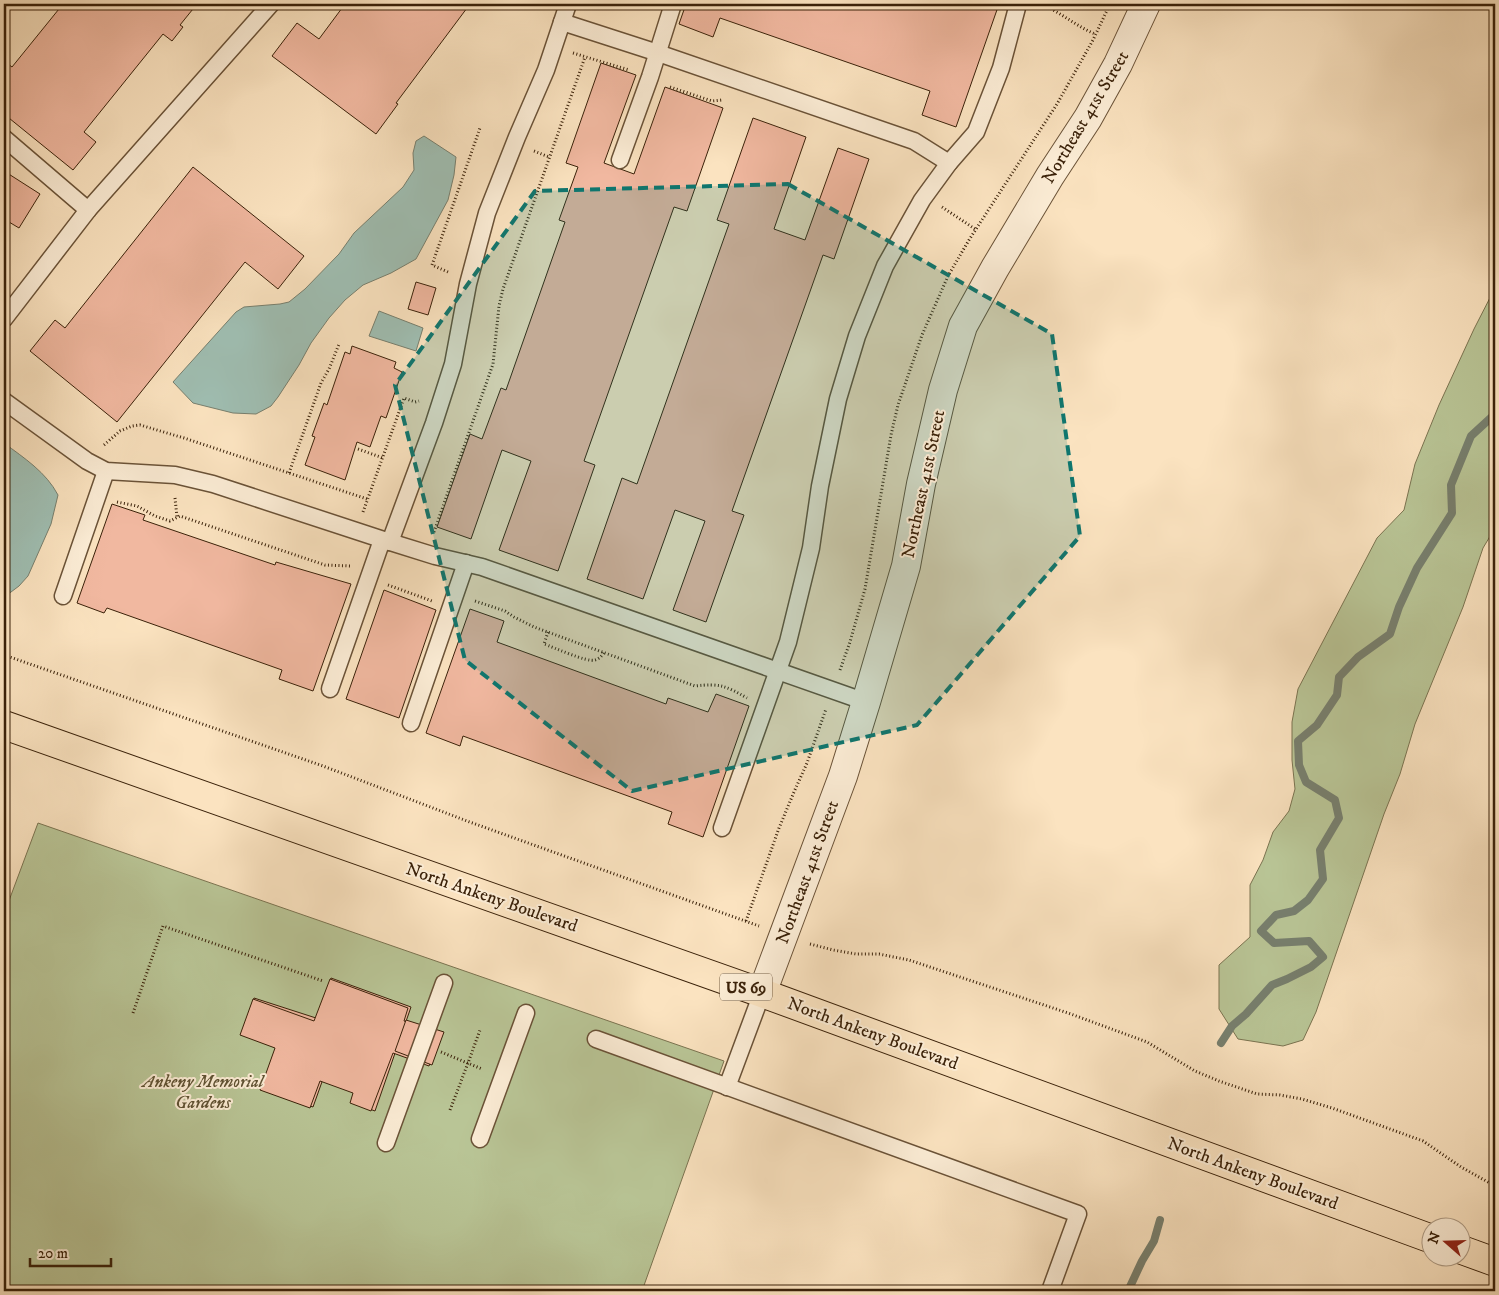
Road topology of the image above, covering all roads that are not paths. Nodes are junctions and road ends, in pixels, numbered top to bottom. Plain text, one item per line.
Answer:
1 (271, 4) edge
2 (568, 4) edge
3 (673, 4) edge
4 (1018, 4) edge
5 (1139, 6) edge
6 (562, 22) junction
7 (658, 52) junction
8 (4, 138) edge
9 (620, 160) dead end
10 (948, 163) junction
11 (88, 210) junction
12 (4, 320) edge
13 (4, 401) edge
14 (106, 472) junction
15 (386, 541) junction
16 (466, 563) junction
17 (63, 596) dead end
18 (778, 672) junction
19 (330, 689) dead end
20 (866, 702) junction
21 (411, 723) dead end
22 (4, 725) edge
23 (722, 828) dead end
24 (444, 983) dead end
25 (762, 992) junction
26 (526, 1013) dead end
27 (596, 1039) dead end
28 (727, 1087) junction
29 (480, 1139) dead end
30 (386, 1143) dead end
31 (1422, 1235) edge
32 (1472, 1254) edge
33 (1495, 1262) edge
34 (1050, 1291) edge

1 - 11 lane
2 - 6 lane
3 - 7 lane
4 - 10 lane
5 - 20 street, Northeast 41st Street
6 - 7 lane
6 - 15 lane
7 - 9 lane
7 - 10 lane
8 - 11 lane
10 - 18 lane
11 - 12 lane
13 - 14 lane
14 - 15 lane
14 - 17 lane
15 - 16 lane
15 - 19 lane
16 - 18 lane
16 - 21 lane
18 - 20 lane
18 - 23 lane
20 - 25 street, Northeast 41st Street
22 - 25 main road, North Ankeny Boulevard / US 69
24 - 30 lane
25 - 28 lane
25 - 31 main road, North Ankeny Boulevard / US 69
26 - 29 lane
27 - 28 lane
28 - 34 lane
32 - 33 main road

